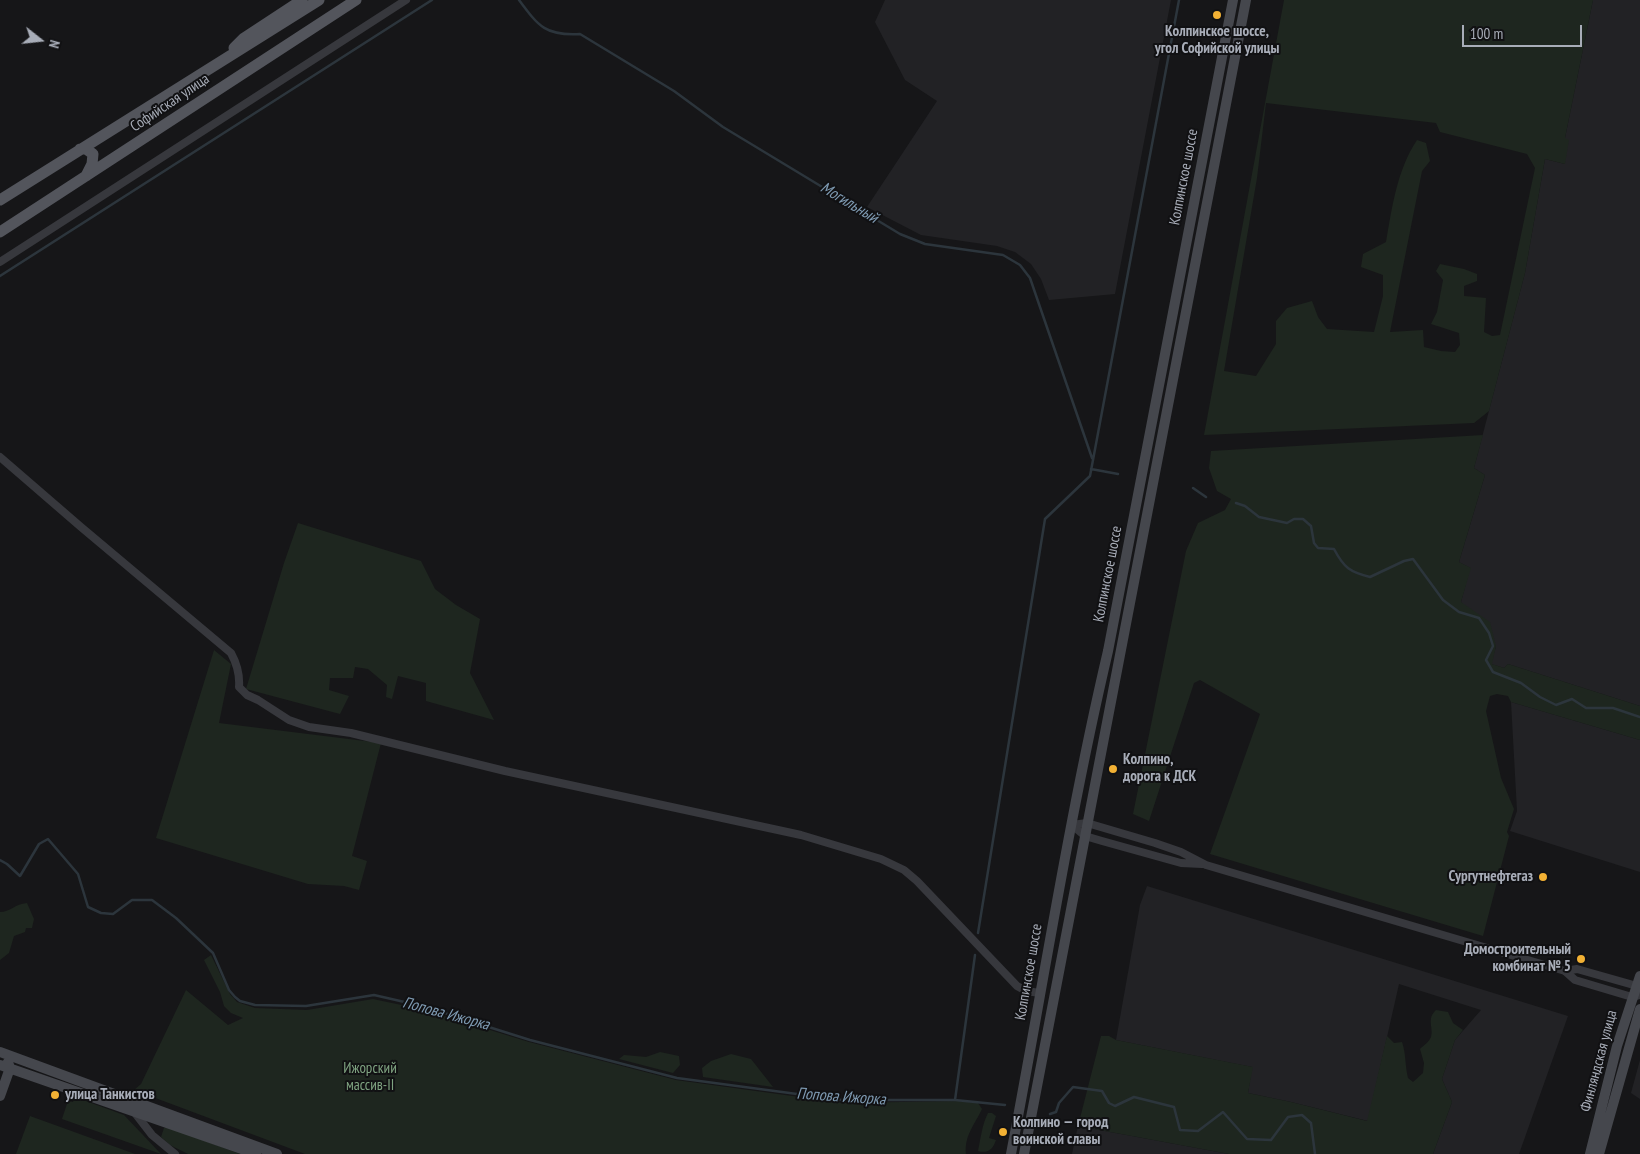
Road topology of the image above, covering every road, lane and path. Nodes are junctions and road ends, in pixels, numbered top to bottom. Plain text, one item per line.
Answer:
1 (302, 0) edge
2 (319, 0) edge
3 (356, 0) edge
4 (406, 0) edge
5 (1233, 0) edge
6 (1246, 0) edge
7 (215, 67) junction
8 (80, 149) junction
9 (85, 178) junction
10 (0, 200) edge
11 (0, 232) edge
12 (0, 262) edge
13 (0, 457) edge
14 (1087, 823) junction
15 (1072, 825) junction
16 (1084, 836) junction
17 (1206, 865) junction
18 (1565, 971) junction
19 (1638, 989) edge
20 (1040, 993) junction
21 (1640, 1009) edge
22 (2, 1055) edge
23 (5, 1066) edge
24 (0, 1096) edge
25 (135, 1113) junction
26 (175, 1154) edge
27 (256, 1154) edge
28 (276, 1154) edge
29 (1011, 1154) edge
30 (1024, 1154) edge
31 (1590, 1154) edge
32 (1599, 1154) edge

1 - 7 main road
2 - 7 main road, Софийская улица
3 - 9 main road, Софийская улица
4 - 12 street
5 - 15 main road, Колпинское шоссе
6 - 14 main road, Колпинское шоссе
7 - 8 main road, Софийская улица
8 - 9 main road
8 - 10 main road, Софийская улица
9 - 11 main road, Софийская улица
13 - 20 street
14 - 15 street
14 - 16 main road, Колпинское шоссе
14 - 17 street
15 - 16 street
15 - 20 main road, Колпинское шоссе
16 - 17 street
16 - 30 main road, Колпинское шоссе
17 - 18 street
18 - 19 street
18 - 19 street
19 - 31 main road, Финляндская улица
20 - 29 main road, Колпинское шоссе
21 - 32 main road, Финляндская улица
22 - 23 main road
22 - 28 main road
23 - 24 main road
23 - 25 main road
25 - 26 street
25 - 27 main road

